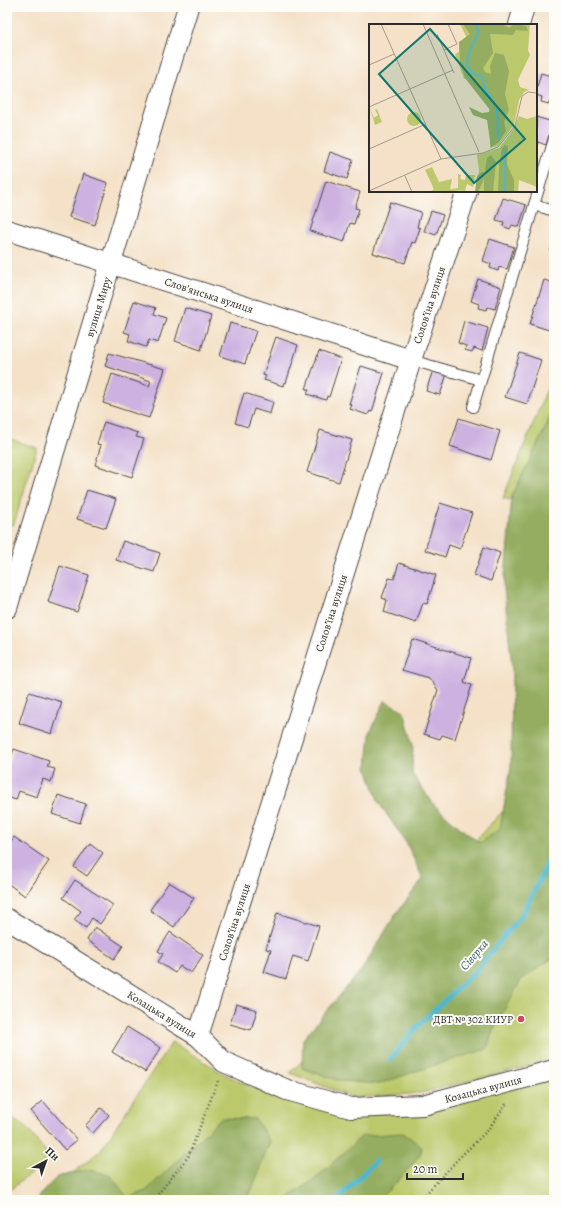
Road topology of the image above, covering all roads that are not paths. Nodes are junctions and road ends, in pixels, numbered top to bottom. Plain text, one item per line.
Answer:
1 (188, 7) edge
2 (524, 7) edge
3 (519, 24) edge
4 (554, 139) edge
5 (467, 192) edge
6 (534, 205) junction
7 (554, 211) edge
8 (7, 230) edge
9 (111, 264) junction
10 (411, 360) junction
11 (481, 380) junction
12 (473, 407) dead end
13 (13, 567) edge
14 (7, 608) edge
15 (7, 919) edge
16 (198, 1036) junction
17 (554, 1070) edge

1 - 9 street, вулиця Миру
2 - 3 street
4 - 6 lane
5 - 10 street, Соловʼїна вулиця
6 - 7 lane
6 - 11 lane
8 - 9 street, Словʼянська вулиця
9 - 10 street, Словʼянська вулиця
9 - 13 street, вулиця Миру
10 - 11 lane
10 - 16 street, Соловʼїна вулиця
11 - 12 lane
13 - 14 street, вулиця Миру
15 - 16 street, Козацька вулиця
16 - 17 street, Козацька вулиця

